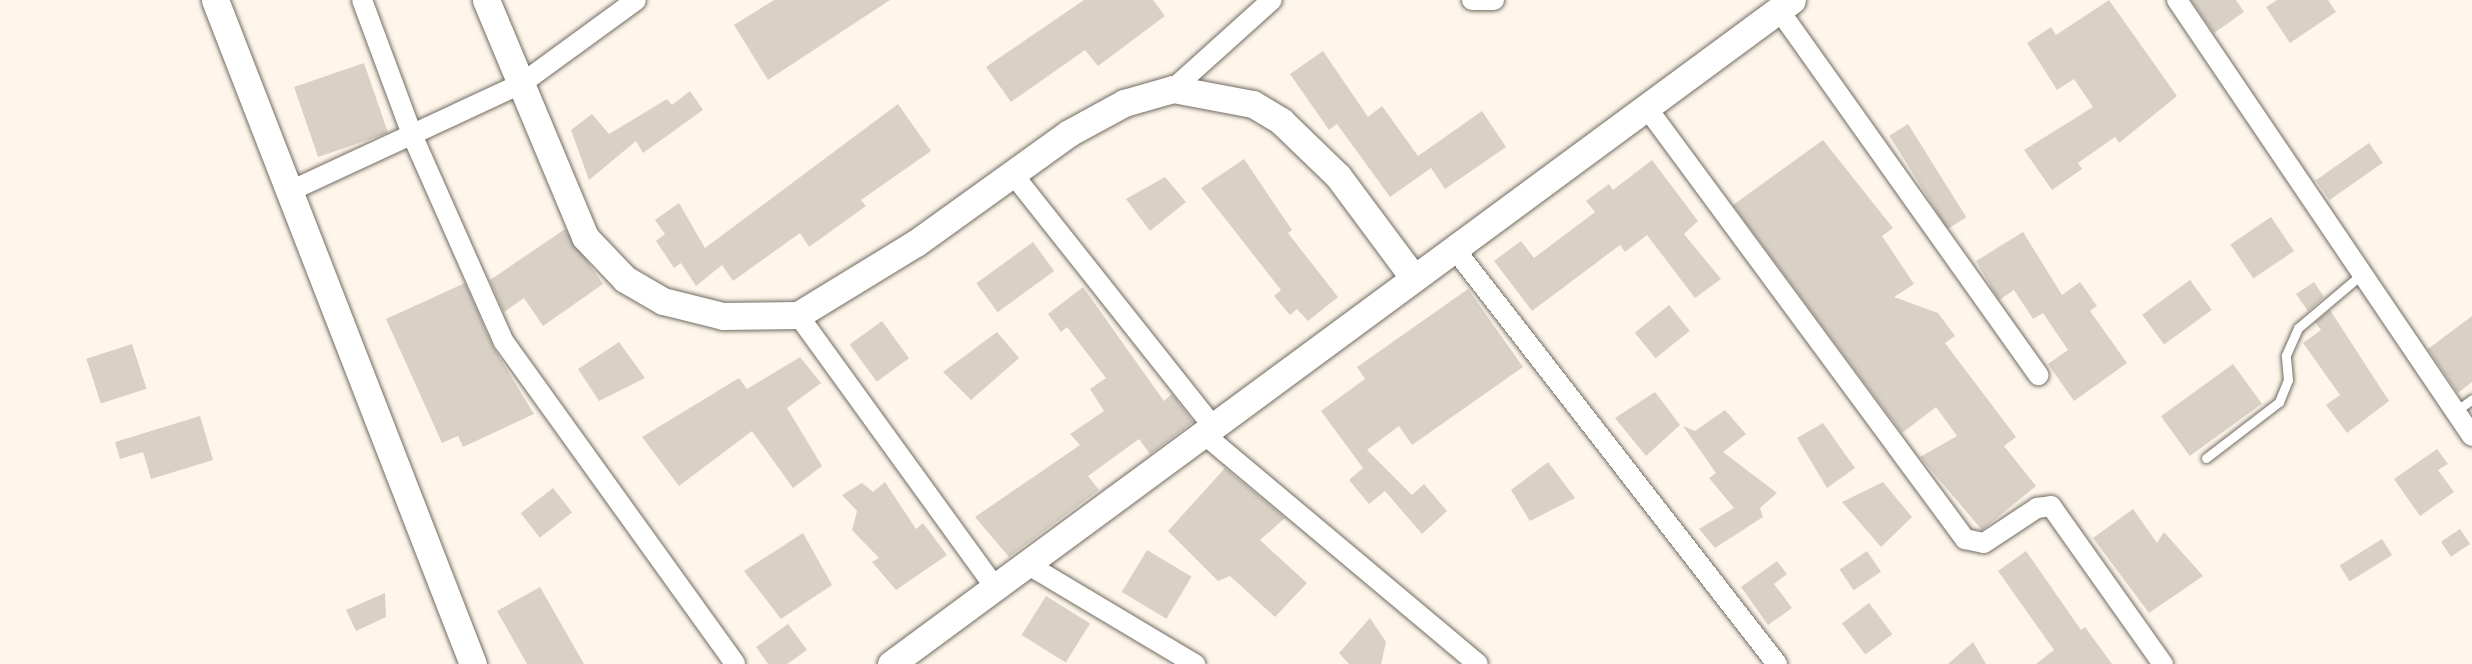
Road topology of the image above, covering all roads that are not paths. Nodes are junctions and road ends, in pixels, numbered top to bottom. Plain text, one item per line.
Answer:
1 (215, 0) edge
2 (362, 0) edge
3 (486, 0) edge
4 (636, 0) edge
5 (1472, 0) edge
6 (1494, 0) edge
7 (2177, 0) edge
8 (1268, 1) edge
9 (1785, 5) edge
10 (521, 84) junction
11 (1173, 89) junction
12 (1647, 108) junction
13 (413, 137) junction
14 (1012, 173) junction
15 (288, 192) junction
16 (1457, 252) junction
17 (2362, 274) junction
18 (1413, 277) junction
19 (798, 315) junction
20 (2038, 375) dead end
21 (2472, 399) edge
22 (2455, 411) junction
23 (1209, 432) junction
24 (2472, 436) edge
25 (2206, 458) dead end
26 (1027, 564) junction
27 (995, 587) junction
28 (473, 664) edge
29 (735, 664) edge
30 (891, 664) edge
31 (1195, 664) edge
32 (1478, 664) edge
33 (1777, 664) edge
34 (2163, 664) edge

1 - 15 street
2 - 13 street
3 - 10 street
4 - 10 street
5 - 6 street
7 - 17 street
8 - 11 street
9 - 12 street
9 - 20 street
10 - 13 street
10 - 19 street
11 - 14 street
11 - 18 street
12 - 16 street
12 - 34 street
13 - 15 street
13 - 29 street
14 - 19 street
14 - 23 street
15 - 28 street
16 - 18 street
16 - 33 street
17 - 22 street
17 - 25 lane
18 - 23 street
19 - 27 street
21 - 22 lane
22 - 24 street
23 - 26 street
23 - 32 street
26 - 27 street
26 - 31 street
27 - 30 street

